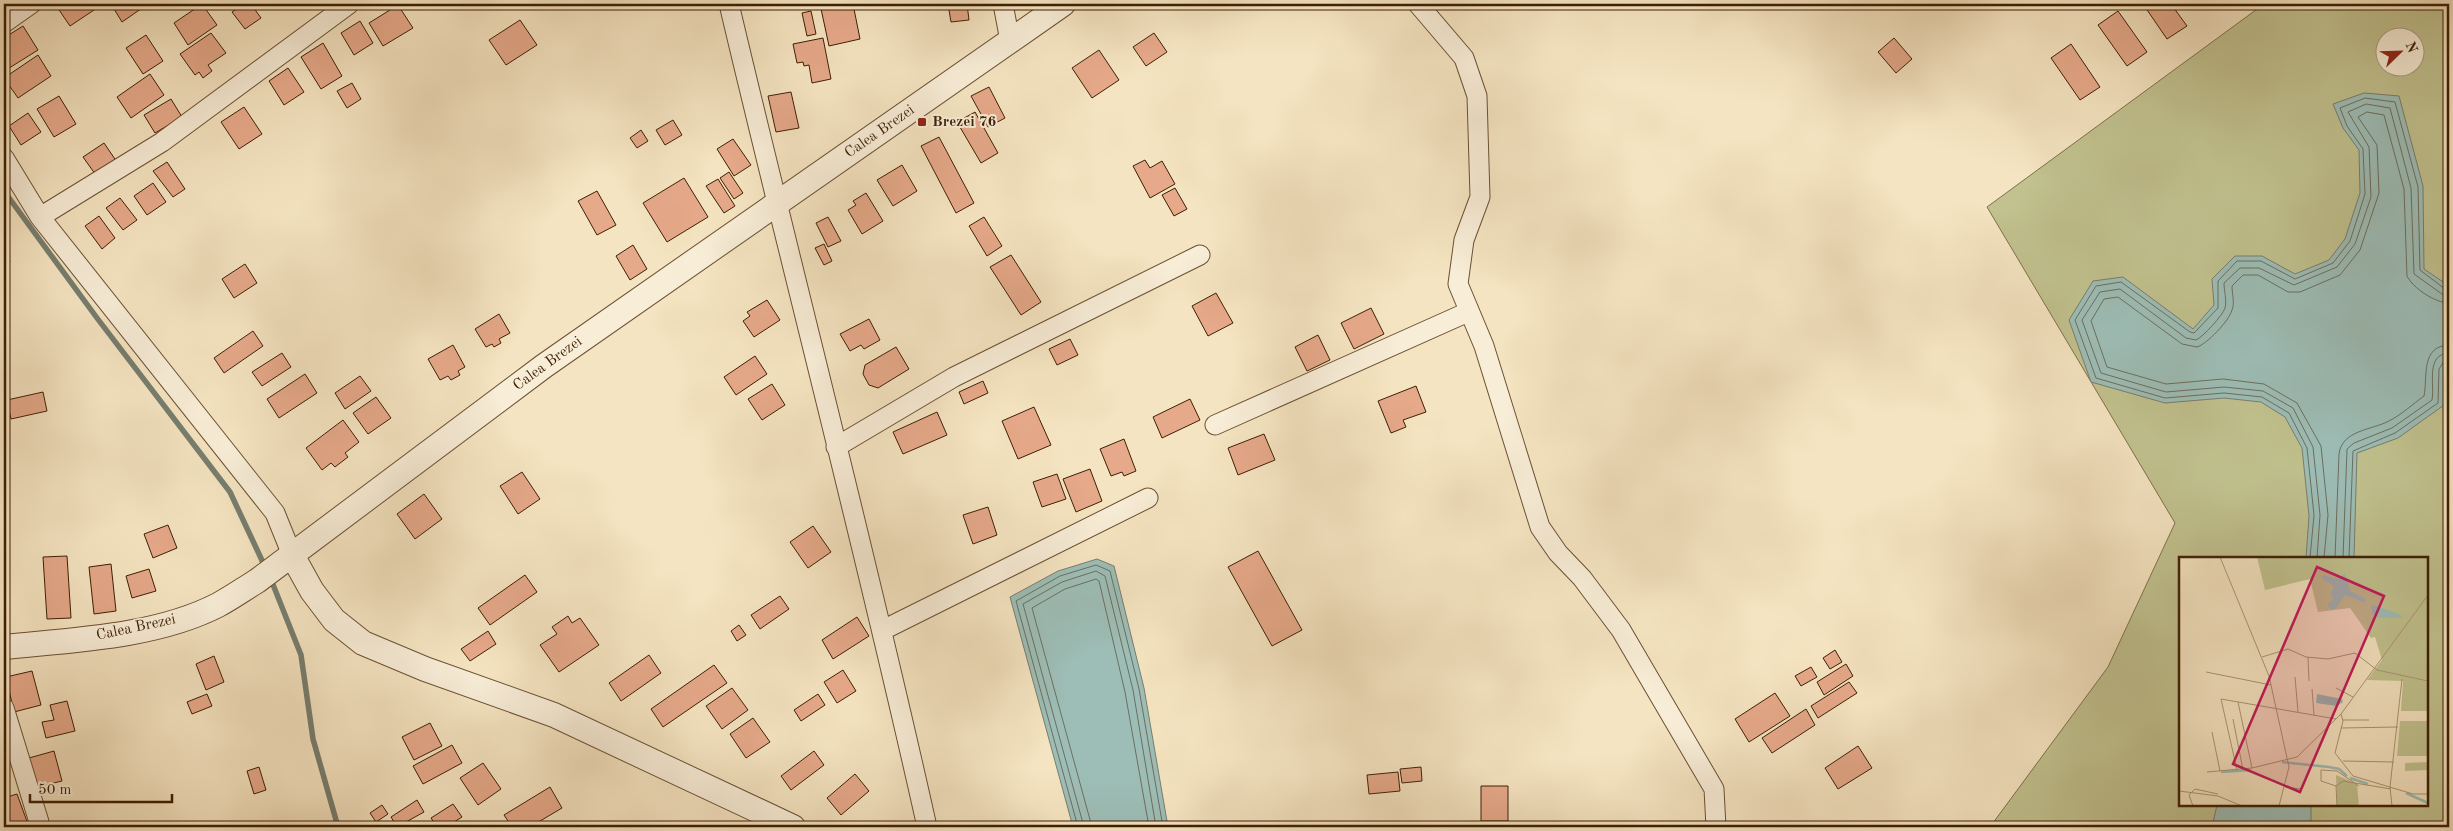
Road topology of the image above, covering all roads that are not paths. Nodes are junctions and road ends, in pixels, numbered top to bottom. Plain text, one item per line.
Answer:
1 (31, 4) edge
2 (349, 4) edge
3 (729, 4) edge
4 (1003, 4) edge
5 (1063, 4) edge
6 (1418, 4) edge
7 (4, 23) edge
8 (1010, 42) junction
9 (4, 158) edge
10 (776, 204) junction
11 (40, 217) junction
12 (1200, 255) dead end
13 (1468, 312) junction
14 (1215, 425) dead end
15 (836, 446) junction
16 (1148, 498) dead end
17 (292, 555) junction
18 (883, 630) junction
19 (4, 647) edge
20 (4, 708) edge
21 (39, 822) dead end
22 (793, 827) edge
23 (927, 827) edge
24 (1716, 827) edge

1 - 7 street
2 - 11 street
3 - 10 street
4 - 8 street
5 - 8 street, Calea Brezei
6 - 13 street
8 - 10 street, Calea Brezei
9 - 11 street
10 - 15 street
10 - 17 street, Calea Brezei
11 - 17 street
12 - 15 street
13 - 14 street
13 - 24 street
15 - 18 street
16 - 18 street
17 - 19 street, Calea Brezei
17 - 22 street
18 - 23 street
20 - 21 street

